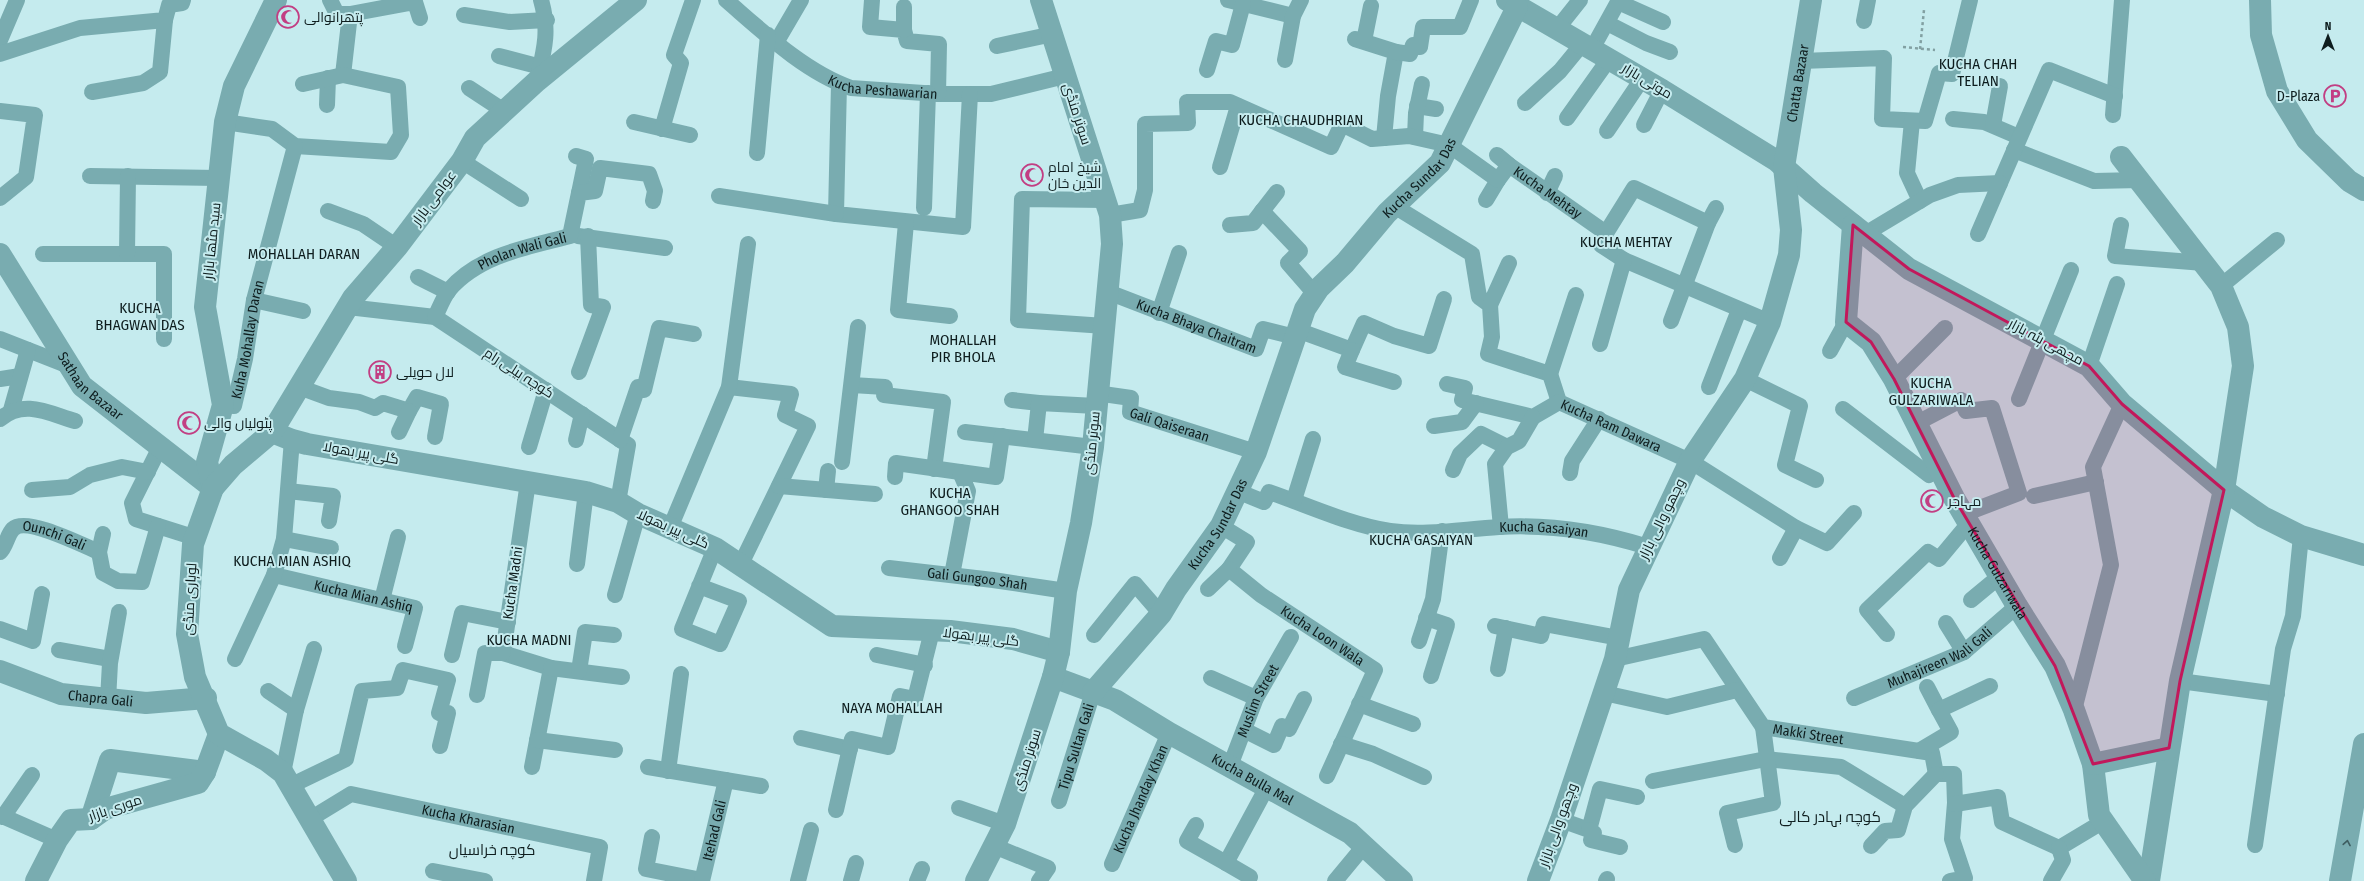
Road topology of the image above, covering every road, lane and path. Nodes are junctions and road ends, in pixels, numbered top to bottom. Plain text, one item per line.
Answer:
1 (17, 0) edge
2 (276, 0) edge
3 (330, 0) edge
4 (541, 0) edge
5 (636, 0) edge
6 (693, 0) edge
7 (726, 0) edge
8 (801, 0) edge
9 (872, 0) edge
10 (1041, 0) edge
11 (1301, 0) edge
12 (1471, 0) edge
13 (1580, 0) edge
14 (1811, 0) edge
15 (1868, 0) edge
16 (1970, 0) edge
17 (2122, 0) edge
18 (2260, 0) edge
19 (1235, 2) edge
20 (1512, 4) edge
21 (169, 6) edge
22 (1372, 6) dead end
23 (904, 7) dead end
24 (1924, 10) dead end
25 (350, 14) junction
26 (464, 15) dead end
27 (1293, 16) junction
28 (420, 18) dead end
29 (546, 20) junction
30 (1864, 21) dead end
31 (1663, 22) dead end
32 (1607, 23) junction
33 (1558, 29) junction
34 (904, 30) junction
35 (1053, 34) junction
36 (772, 38) junction
37 (0, 40) edge
38 (998, 46) dead end
39 (1920, 48) junction
40 (1595, 50) junction
41 (1958, 51) junction
42 (1396, 52) junction
43 (1670, 52) dead end
44 (0, 54) edge
45 (499, 56) dead end
46 (1884, 58) junction
47 (1285, 60) dead end
48 (1801, 61) junction
49 (1207, 70) dead end
50 (539, 74) junction
51 (1065, 76) junction
52 (335, 77) junction
53 (1642, 79) junction
54 (303, 84) dead end
55 (839, 84) junction
56 (1422, 84) dead end
57 (2000, 86) dead end
58 (469, 88) dead end
59 (1662, 90) junction
60 (92, 92) dead end
61 (933, 94) junction
62 (970, 94) junction
63 (2115, 96) junction
64 (1525, 103) dead end
65 (327, 105) dead end
66 (1238, 106) junction
67 (1417, 106) junction
68 (1436, 109) dead end
69 (0, 111) edge
70 (504, 111) junction
71 (2114, 115) dead end
72 (1567, 118) dead end
73 (1953, 119) dead end
74 (1912, 121) junction
75 (225, 122) junction
76 (634, 122) dead end
77 (1644, 125) dead end
78 (1993, 125) junction
79 (662, 129) junction
80 (1607, 131) dead end
81 (690, 135) dead end
82 (1415, 137) junction
83 (1384, 138) junction
84 (2016, 143) junction
85 (1449, 145) junction
86 (295, 146) junction
87 (757, 153) dead end
88 (576, 156) dead end
89 (2122, 157) dead end
90 (462, 161) junction
91 (1784, 166) junction
92 (1220, 167) dead end
93 (90, 176) dead end
94 (128, 176) junction
95 (1555, 176) dead end
96 (218, 178) junction
97 (1498, 180) junction
98 (2140, 180) junction
99 (2000, 183) junction
100 (2364, 190) edge
101 (1277, 192) dead end
102 (579, 193) junction
103 (1547, 193) junction
104 (719, 196) dead end
105 (0, 198) edge
106 (521, 199) dead end
107 (1486, 200) dead end
108 (653, 201) dead end
109 (1920, 201) junction
110 (1394, 206) junction
111 (924, 208) dead end
112 (1107, 208) junction
113 (1716, 208) dead end
114 (328, 211) dead end
115 (1262, 211) junction
116 (836, 214) junction
117 (906, 223) junction
118 (1708, 223) junction
119 (1230, 225) dead end
120 (2121, 225) dead end
121 (1859, 229) junction
122 (1606, 233) junction
123 (1978, 234) dead end
124 (570, 236) junction
125 (588, 236) junction
126 (2277, 240) dead end
127 (748, 244) dead end
128 (397, 247) junction
129 (665, 248) dead end
130 (1179, 253) dead end
131 (0, 254) edge
132 (43, 254) dead end
133 (127, 254) junction
134 (1624, 260) junction
135 (1509, 263) dead end
136 (2204, 263) junction
137 (2071, 270) dead end
138 (418, 277) dead end
139 (2118, 284) dead end
140 (1684, 285) junction
141 (2221, 286) junction
142 (448, 292) junction
143 (1108, 292) junction
144 (1315, 294) junction
145 (1576, 295) dead end
146 (1444, 299) dead end
147 (254, 300) junction
148 (1490, 305) junction
149 (348, 306) junction
150 (1739, 310) junction
151 (303, 311) dead end
152 (1159, 313) junction
153 (950, 316) dead end
154 (435, 317) junction
155 (1671, 321) dead end
156 (1770, 322) junction
157 (1846, 322) junction
158 (1105, 326) junction
159 (858, 327) dead end
160 (1945, 328) dead end
161 (694, 334) dead end
162 (1296, 334) junction
163 (0, 339) edge
164 (164, 339) dead end
165 (2042, 341) junction
166 (1600, 344) dead end
167 (28, 350) junction
168 (1352, 350) junction
169 (1830, 352) dead end
170 (69, 366) junction
171 (2089, 366) junction
172 (579, 372) dead end
173 (1550, 374) junction
174 (20, 376) junction
175 (0, 379) edge
176 (1746, 379) junction
177 (1894, 379) junction
178 (1394, 382) dead end
179 (1447, 384) dead end
180 (852, 385) junction
181 (299, 387) junction
182 (729, 387) junction
183 (1709, 387) dead end
184 (546, 390) junction
185 (1096, 399) junction
186 (2019, 399) dead end
187 (1012, 400) dead end
188 (1559, 402) junction
189 (1039, 403) junction
190 (1476, 403) junction
191 (2122, 404) junction
192 (223, 405) junction
193 (1843, 409) dead end
194 (409, 411) junction
195 (6, 414) edge
196 (582, 414) junction
197 (1533, 417) junction
198 (1599, 419) junction
199 (75, 421) dead end
200 (1917, 423) junction
201 (1434, 426) dead end
202 (272, 432) junction
203 (399, 432) dead end
204 (965, 432) dead end
205 (1002, 436) junction
206 (435, 437) dead end
207 (1313, 439) dead end
208 (292, 440) junction
209 (576, 440) dead end
210 (620, 440) junction
211 (1035, 440) junction
212 (1093, 446) junction
213 (1507, 446) junction
214 (160, 448) junction
215 (529, 448) dead end
216 (1256, 452) junction
217 (1690, 461) junction
218 (842, 462) dead end
219 (1940, 468) junction
220 (934, 469) junction
221 (1453, 470) dead end
222 (828, 471) dead end
223 (148, 472) junction
224 (960, 472) junction
225 (1570, 473) dead end
226 (895, 477) dead end
227 (1816, 480) dead end
228 (528, 482) junction
229 (2096, 482) junction
230 (779, 486) junction
231 (213, 488) junction
232 (32, 490) dead end
233 (826, 490) junction
234 (2224, 490) junction
235 (288, 492) junction
236 (586, 492) junction
237 (1237, 492) junction
238 (875, 494) dead end
239 (2034, 496) dead end
240 (1294, 500) junction
241 (618, 502) junction
242 (1854, 512) dead end
243 (638, 514) junction
244 (1967, 519) junction
245 (329, 520) dead end
246 (158, 526) junction
247 (1221, 526) junction
248 (1501, 527) junction
249 (670, 528) junction
250 (1796, 528) junction
251 (1442, 531) junction
252 (103, 534) dead end
253 (2301, 536) junction
254 (398, 537) dead end
255 (196, 538) junction
256 (284, 539) junction
257 (1648, 547) junction
258 (331, 548) dead end
259 (715, 548) junction
260 (0, 552) edge
261 (99, 552) junction
262 (2364, 555) edge
263 (1780, 558) dead end
264 (577, 564) dead end
265 (741, 564) junction
266 (889, 568) dead end
267 (1229, 569) junction
268 (274, 575) junction
269 (952, 575) junction
270 (2000, 576) junction
271 (699, 586) dead end
272 (1208, 589) dead end
273 (1066, 591) junction
274 (42, 594) dead end
275 (615, 595) dead end
276 (382, 600) junction
277 (1971, 600) dead end
278 (2017, 606) junction
279 (119, 612) dead end
280 (1161, 614) junction
281 (1426, 618) junction
282 (508, 622) junction
283 (1946, 623) dead end
284 (0, 629) edge
285 (932, 631) junction
286 (1887, 634) dead end
287 (614, 635) dead end
288 (1094, 635) dead end
289 (1291, 637) dead end
290 (1619, 638) junction
291 (1419, 641) dead end
292 (405, 646) dead end
293 (314, 649) dead end
294 (60, 650) dead end
295 (1059, 652) junction
296 (1964, 652) junction
297 (503, 653) junction
298 (452, 655) dead end
299 (877, 655) dead end
300 (110, 659) junction
301 (235, 659) dead end
302 (1615, 659) junction
303 (924, 665) junction
304 (551, 668) junction
305 (1498, 669) dead end
306 (0, 671) edge
307 (579, 671) junction
308 (681, 674) dead end
309 (1431, 676) dead end
310 (622, 677) dead end
311 (1053, 677) junction
312 (1211, 678) dead end
313 (2180, 681) junction
314 (1990, 686) dead end
315 (1927, 687) dead end
316 (1738, 690) junction
317 (268, 691) dead end
318 (1093, 692) junction
319 (1604, 693) junction
320 (2277, 694) junction
321 (477, 695) dead end
322 (206, 698) junction
323 (1256, 698) junction
324 (1854, 698) dead end
325 (1304, 699) dead end
326 (108, 700) junction
327 (1360, 704) junction
328 (296, 710) junction
329 (1939, 710) junction
330 (2074, 710) junction
331 (1413, 724) dead end
332 (1763, 728) junction
333 (1244, 730) junction
334 (1169, 733) junction
335 (219, 734) junction
336 (802, 738) dead end
337 (537, 740) junction
338 (1341, 744) junction
339 (2364, 744) edge
340 (440, 746) dead end
341 (2169, 748) junction
342 (850, 749) junction
343 (615, 750) dead end
344 (1920, 751) junction
345 (1766, 759) junction
346 (2093, 764) junction
347 (1230, 766) junction
348 (532, 767) dead end
349 (648, 767) dead end
350 (668, 771) junction
351 (205, 772) junction
352 (1936, 774) junction
353 (32, 775) dead end
354 (1327, 776) dead end
355 (1424, 777) dead end
356 (286, 779) junction
357 (726, 780) junction
358 (1653, 781) dead end
359 (761, 786) dead end
360 (1267, 787) junction
361 (1637, 797) dead end
362 (1059, 802) dead end
363 (1955, 804) junction
364 (1905, 806) junction
365 (959, 808) dead end
366 (836, 810) dead end
367 (1, 816) edge
368 (91, 819) junction
369 (310, 819) junction
370 (1561, 820) junction
371 (2104, 821) junction
372 (1006, 824) junction
373 (1196, 825) dead end
374 (811, 830) dead end
375 (1589, 830) junction
376 (652, 837) dead end
377 (57, 840) junction
378 (2255, 844) dead end
379 (994, 846) junction
380 (1364, 846) junction
381 (1735, 846) dead end
382 (1870, 846) dead end
383 (1620, 847) dead end
384 (2059, 848) junction
385 (856, 863) dead end
386 (1226, 863) junction
387 (1112, 864) dead end
388 (434, 871) dead end
389 (1250, 877) dead end
390 (702, 880) edge
391 (36, 881) edge
392 (346, 881) edge
393 (485, 881) edge
394 (594, 881) edge
395 (799, 881) edge
396 (851, 881) edge
397 (976, 881) edge
398 (1040, 881) edge
399 (1335, 881) edge
400 (1402, 881) edge
401 (1538, 881) edge
402 (1950, 881) edge
403 (2051, 881) edge
404 (2144, 881) edge
405 (2149, 881) edge
406 (2340, 881) edge

1 - 37 lane
2 - 75 street, سید مٹھا بازار
3 - 25 lane
4 - 29 lane
5 - 50 street, عوامی بازار
6 - 79 lane
7 - 36 lane, Kucha Peshawarian
8 - 36 lane
9 - 34 lane
10 - 35 street, سوتر منڈی
11 - 27 lane
12 - 42 lane
13 - 33 lane
14 - 48 street, Chatta Bazaar
15 - 30 lane
16 - 41 lane
17 - 63 lane
18 - 100 street
19 - 27 lane
19 - 49 lane
20 - 33 street, موتی بازار
20 - 85 street, Kucha Sundar Das
21 - 44 lane
21 - 60 lane
22 - 42 lane
23 - 34 lane
24 - 39 path
25 - 28 lane
25 - 52 lane
26 - 29 lane
27 - 47 lane
29 - 50 lane
31 - 32 lane
32 - 40 lane
32 - 43 lane
33 - 40 street, موتی بازار
34 - 61 lane
35 - 38 lane
35 - 51 street, سوتر منڈی
36 - 55 lane, Kucha Peshawarian
36 - 87 lane
39 - 41 path
39 - 46 path
40 - 53 street, موتی بازار
40 - 64 lane
40 - 72 lane
41 - 74 lane
42 - 83 lane
45 - 50 lane
46 - 48 lane
46 - 74 lane
48 - 91 street, Chatta Bazaar
50 - 70 street, عوامی بازار
51 - 62 lane, Kucha Peshawarian
51 - 112 street, سوتر منڈی
52 - 54 lane
52 - 65 lane
52 - 86 lane
53 - 59 street, موتی بازار
53 - 80 lane
55 - 61 lane, Kucha Peshawarian
55 - 116 lane
56 - 67 lane
57 - 78 lane
58 - 70 lane
59 - 77 lane
59 - 91 street, موتی بازار
61 - 62 lane, Kucha Peshawarian
61 - 111 lane
62 - 117 lane
63 - 71 lane
63 - 84 lane
66 - 83 lane
66 - 92 lane
66 - 112 lane
67 - 68 lane
67 - 82 lane
69 - 105 lane
70 - 90 street, عوامی بازار
73 - 78 lane
74 - 109 lane
75 - 86 lane
75 - 96 street, سید مٹھا بازار
76 - 79 lane
78 - 84 lane
79 - 81 lane
82 - 83 lane
82 - 85 lane
84 - 98 lane
84 - 99 lane
85 - 97 lane, Kucha Mehtay
85 - 110 street, Kucha Sundar Das
86 - 147 lane, Kuha Mohallay Daran
88 - 102 lane, Pholan Wali Gali
89 - 98 street
90 - 106 lane
90 - 128 street, عوامی بازار
91 - 121 street, مچھی ہٹہ بازار
91 - 156 street, وچھو والی بازار
93 - 94 lane
94 - 96 lane
94 - 133 lane
95 - 103 lane
96 - 192 street, سید مٹھا بازار
97 - 103 lane, Kucha Mehtay
97 - 107 lane
98 - 136 street
99 - 109 lane
99 - 123 lane
101 - 115 lane
102 - 108 lane
102 - 124 lane, Pholan Wali Gali
103 - 122 lane, Kucha Mehtay
104 - 116 lane
109 - 121 lane
110 - 144 street, Kucha Sundar Das
110 - 148 lane
112 - 143 street, سوتر منڈی
112 - 158 lane
113 - 118 lane
114 - 128 lane
115 - 119 lane
115 - 144 lane
116 - 117 lane
117 - 153 lane
118 - 122 lane
118 - 140 lane
120 - 136 lane
121 - 157 street
121 - 165 street, مچھی ہٹہ بازار
122 - 134 lane
124 - 125 lane
124 - 142 lane, Pholan Wali Gali
125 - 129 lane
125 - 172 lane
126 - 141 lane
127 - 182 lane
128 - 149 street, عوامی بازار
130 - 152 lane
131 - 170 street, Sathaan Bazaar
132 - 133 lane
133 - 164 lane
134 - 140 lane
134 - 166 lane
135 - 148 lane
136 - 141 street
137 - 165 lane
138 - 142 lane
139 - 171 lane
140 - 150 lane
140 - 155 lane
141 - 234 street
142 - 154 lane, Pholan Wali Gali
143 - 152 lane, Kucha Bhaya Chaitram
143 - 158 street, سوتر منڈی
144 - 162 street, Kucha Sundar Das
145 - 173 lane
146 - 168 lane
147 - 151 lane
147 - 192 lane, Kuha Mohallay Daran
148 - 173 lane
149 - 154 lane, کوچہ بیلی رام
149 - 181 street, عوامی بازار
150 - 156 lane
150 - 183 lane
152 - 162 lane, Kucha Bhaya Chaitram
154 - 184 lane, کوچہ بیلی رام
156 - 176 street, وچھو والی بازار
157 - 169 lane
157 - 177 street, Kucha Gulzariwala
158 - 185 street, سوتر منڈی
159 - 180 lane
160 - 177 lane
161 - 210 lane
162 - 168 lane
162 - 216 street, Kucha Sundar Das
163 - 167 lane
165 - 171 street, مچھی ہٹہ بازار
165 - 186 lane
167 - 170 lane
167 - 174 lane
168 - 178 lane
170 - 214 street, Sathaan Bazaar
171 - 191 street, مچھی ہٹہ بازار
173 - 188 lane, Kucha Ram Dawara
174 - 175 lane
174 - 195 lane
176 - 217 street, وچھو والی بازار
176 - 227 lane
177 - 200 street, Kucha Gulzariwala
179 - 190 lane
180 - 218 lane
180 - 220 lane
181 - 194 lane
181 - 202 street, عوامی بازار
182 - 230 lane
182 - 249 lane
184 - 196 lane, کوچہ بیلی رام
184 - 215 lane
185 - 189 lane
185 - 212 street, سوتر منڈی
185 - 216 lane, Gali Qaiseraan
187 - 189 lane
188 - 197 lane
188 - 198 lane, Kucha Ram Dawara
189 - 211 lane
190 - 197 lane
190 - 201 lane
191 - 229 lane
191 - 234 street, مچھی ہٹہ بازار
192 - 231 street, سید مٹھا بازار
193 - 219 lane
194 - 203 lane
194 - 206 lane
195 - 199 lane
196 - 209 lane
196 - 210 lane, کوچہ بیلی رام
197 - 213 lane
198 - 217 lane, Kucha Ram Dawara
198 - 225 lane
200 - 219 street, Kucha Gulzariwala
200 - 244 lane
202 - 208 street, گلی پیر بھولا
202 - 231 street, لوہاری منڈی
204 - 205 lane
205 - 211 lane
205 - 224 lane
207 - 240 lane
208 - 228 street, گلی پیر بھولا
208 - 235 lane
210 - 241 lane
211 - 212 lane
212 - 273 street, سوتر منڈی
213 - 221 lane
213 - 248 lane
214 - 223 lane
214 - 231 street, Sathaan Bazaar
216 - 237 street, Kucha Sundar Das
217 - 250 lane, Kucha Ram Dawara
217 - 257 street, وچھو والی بازار
219 - 244 street, Kucha Gulzariwala
220 - 224 lane
220 - 226 lane
222 - 233 lane
223 - 232 lane
223 - 246 lane
224 - 269 lane
228 - 236 street, گلی پیر بھولا
228 - 282 lane, Kucha Madni
229 - 239 lane
229 - 330 lane
230 - 233 lane
230 - 265 lane
231 - 255 street, لوہاری منڈی
233 - 238 lane
234 - 253 street, مچھی ہٹہ بازار
234 - 313 street
235 - 245 lane
235 - 256 lane
236 - 241 street, گلی پیر بھولا
236 - 264 lane
237 - 240 lane, Kucha Gasaiyan
237 - 247 street, Kucha Sundar Das
240 - 251 lane, Kucha Gasaiyan
241 - 243 street, گلی پیر بھولا
242 - 250 lane, Kucha Ram Dawara
243 - 249 street, گلی پیر بھولا
243 - 275 lane
244 - 270 street, Kucha Gulzariwala
244 - 286 lane
246 - 255 lane
246 - 261 lane, Ounchi Gali
247 - 267 lane
247 - 280 street, Kucha Sundar Das
248 - 251 lane, Kucha Gasaiyan
248 - 257 lane, Kucha Gasaiyan
249 - 259 street, گلی پیر بھولا
250 - 263 lane
251 - 281 lane
252 - 261 lane, Ounchi Gali
253 - 262 street, مچھی ہٹہ بازار
253 - 320 lane
254 - 276 lane
255 - 322 street, لوہاری منڈی
256 - 258 lane
256 - 268 lane
257 - 290 street, وچھو والی بازار
259 - 265 street, گلی پیر بھولا
259 - 271 lane
260 - 261 lane, Ounchi Gali
265 - 285 street, گلی پیر بھولا
266 - 269 lane, Gali Gungoo Shah
267 - 272 lane
267 - 327 lane, Kucha Loon Wala
268 - 276 lane, Kucha Mian Ashiq
268 - 301 lane
269 - 273 lane, Gali Gungoo Shah
270 - 277 lane
270 - 278 street, Kucha Gulzariwala
273 - 295 street, سوتر منڈی
274 - 284 lane
276 - 292 lane, Kucha Mian Ashiq
278 - 296 lane, Muhajireen Wali Gali
278 - 330 street, Kucha Gulzariwala
279 - 300 lane
280 - 288 lane
280 - 318 street, Kucha Sundar Das
281 - 291 lane
281 - 309 lane
282 - 297 lane, Kucha Madni
282 - 298 lane
283 - 296 lane
285 - 295 street, گلی پیر بھولا
285 - 303 lane
287 - 307 lane
289 - 323 lane, Muslim Street
290 - 302 street, وچھو والی بازار
290 - 305 lane
293 - 328 lane
294 - 300 lane
295 - 311 street, سوتر منڈی
296 - 324 lane, Muhajireen Wali Gali
297 - 304 lane
297 - 321 lane
299 - 303 lane
300 - 326 lane
302 - 316 lane, Makki Street
302 - 319 street, وچھو والی بازار
303 - 342 lane
304 - 307 lane
304 - 337 lane
306 - 326 street, Chapra Gali
307 - 310 lane
308 - 350 lane
311 - 318 street, Kucha Bulla Mal
311 - 372 street, سوتر منڈی
312 - 323 lane
313 - 320 lane
313 - 341 street
314 - 329 lane
315 - 329 lane
316 - 319 lane
316 - 332 lane, Makki Street
317 - 328 lane
318 - 334 street, Kucha Bulla Mal
318 - 362 lane, Tipu Sultan Gali
319 - 370 street, وچھو والی بازار
320 - 378 lane
322 - 326 street, Chapra Gali
322 - 335 street, لوہاری منڈی
323 - 333 lane, Muslim Street
325 - 333 lane
327 - 331 lane
327 - 338 lane, Kucha Loon Wala
328 - 356 lane
329 - 344 lane
330 - 346 street, Kucha Gulzariwala
332 - 344 lane, Makki Street
332 - 345 lane
333 - 347 lane, Muslim Street
334 - 347 street, Kucha Bulla Mal
334 - 387 lane, Kucha Jhanday Khan
335 - 351 street, موری بازار
335 - 356 street
336 - 342 lane
337 - 343 lane
337 - 348 lane
338 - 354 lane, Kucha Loon Wala
338 - 355 lane
406 -> 339 street
340 - 356 lane
341 - 346 street
341 - 405 street
342 - 366 lane
344 - 352 lane, Makki Street
345 - 358 lane
345 - 364 lane
345 - 381 lane
346 - 371 street, Kucha Gulzariwala
347 - 360 street, Kucha Bulla Mal
349 - 350 lane
350 - 357 lane
351 - 368 street, موری بازار
351 - 368 street
352 - 363 lane
352 - 364 lane
353 - 367 lane
356 - 369 street
357 - 359 lane
357 - 390 lane, Itehad Gali
360 - 380 street, Kucha Bulla Mal
360 - 386 lane
361 - 375 lane
363 - 384 lane
363 - 402 lane
364 - 382 lane
365 - 372 lane
367 - 377 lane
368 - 377 street, موری بازار
369 - 392 street
369 - 394 lane, Kucha Kharasian
370 - 375 lane
370 - 401 street, وچھو والی بازار
371 - 384 lane
371 - 404 street, Kucha Gulzariwala
372 - 379 street, سوتر منڈی
373 - 386 lane
374 - 395 lane
375 - 383 lane
376 - 390 lane
377 - 391 street, موری بازار
379 - 397 street, سوتر منڈی
379 - 398 lane
380 - 399 lane
380 - 400 street, Kucha Bulla Mal
384 - 403 lane
385 - 396 lane
386 - 389 lane
388 - 393 lane

